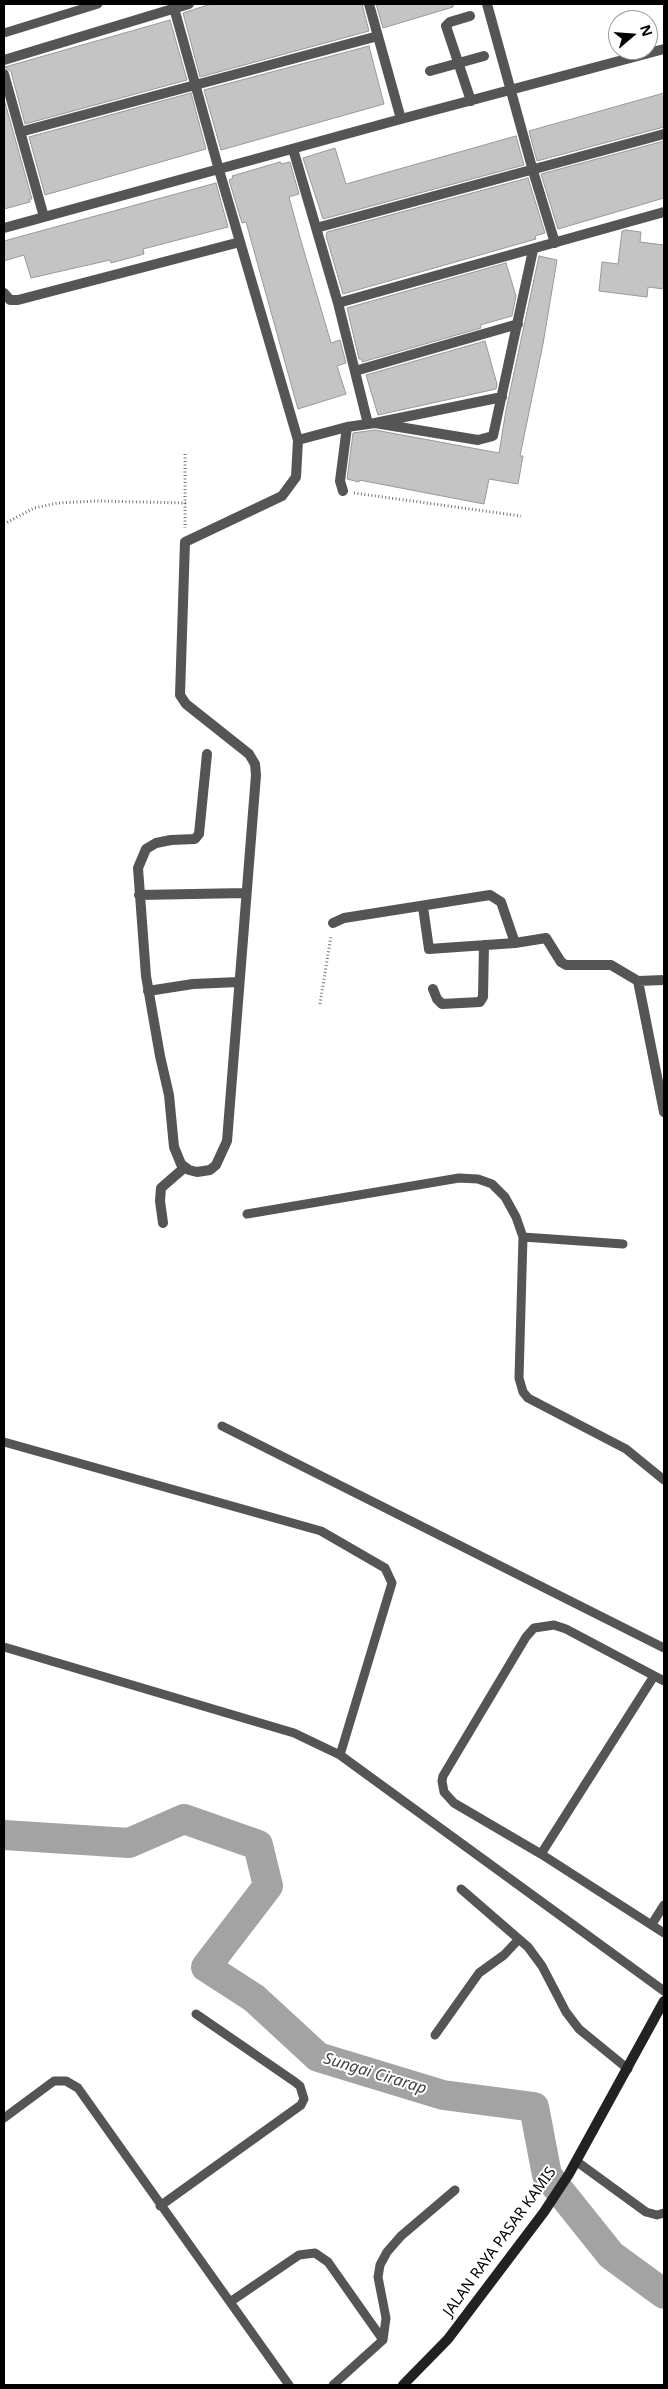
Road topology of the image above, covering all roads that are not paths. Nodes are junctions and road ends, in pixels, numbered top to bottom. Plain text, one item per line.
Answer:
1 (98, 4) edge
2 (189, 4) edge
3 (369, 4) edge
4 (487, 4) edge
5 (174, 8) junction
6 (470, 16) dead end
7 (4, 33) edge
8 (378, 36) junction
9 (664, 49) edge
10 (484, 56) dead end
11 (4, 60) edge
12 (459, 63) junction
13 (430, 71) dead end
14 (4, 74) edge
15 (195, 84) junction
16 (510, 91) junction
17 (471, 101) junction
18 (401, 119) junction
19 (20, 132) junction
20 (664, 134) edge
21 (293, 149) junction
22 (219, 170) junction
23 (533, 171) junction
24 (664, 212) edge
25 (44, 217) junction
26 (4, 228) edge
27 (316, 228) junction
28 (240, 242) junction
29 (555, 243) junction
30 (533, 250) junction
31 (4, 293) edge
32 (338, 303) junction
33 (518, 324) junction
34 (355, 371) junction
35 (502, 396) junction
36 (371, 424) junction
37 (347, 427) junction
38 (298, 440) junction
39 (343, 491) road end
40 (207, 754) dead end
41 (246, 893) junction
42 (139, 895) junction
43 (423, 907) junction
44 (333, 922) road end
45 (515, 943) junction
46 (484, 945) junction
47 (664, 980) edge
48 (638, 981) junction
49 (238, 982) junction
50 (433, 990) dead end
51 (148, 991) junction
52 (664, 1112) edge
53 (184, 1168) junction
54 (247, 1214) dead end
55 (163, 1223) dead end
56 (523, 1237) junction
57 (623, 1244) dead end
58 (222, 1426) dead end
59 (4, 1442) edge
60 (664, 1480) edge
61 (4, 1647) edge
62 (664, 1648) edge
63 (654, 1676) junction
64 (664, 1681) edge
65 (340, 1755) junction
66 (541, 1854) junction
67 (461, 1889) dead end
68 (664, 1905) edge
69 (652, 1924) junction
70 (664, 1934) edge
71 (519, 1939) junction
72 (664, 1991) edge
73 (664, 2001) edge
74 (196, 2014) dead end
75 (435, 2035) dead end
76 (628, 2069) junction
77 (4, 2118) edge
78 (576, 2161) junction
79 (455, 2190) dead end
80 (160, 2206) junction
81 (664, 2214) edge
82 (230, 2302) junction
83 (383, 2340) junction
84 (289, 2385) edge
85 (333, 2385) edge
86 (403, 2385) edge

1 - 7 lane
2 - 5 street
3 - 8 street
4 - 16 street
5 - 11 street
5 - 15 street
6 - 12 street
8 - 15 street
8 - 18 street
9 - 16 street
10 - 12 street
12 - 13 street
12 - 17 street
14 - 19 street
15 - 19 street
15 - 22 street
16 - 17 street
16 - 23 street
17 - 18 street
18 - 21 street
19 - 25 street
20 - 23 street
21 - 22 street
21 - 27 street
22 - 25 street
22 - 28 street
23 - 27 street
23 - 29 street
24 - 29 street
25 - 26 street
27 - 32 street
28 - 31 street
28 - 38 street
29 - 30 street
30 - 32 street
30 - 33 street
32 - 34 street
33 - 34 street
33 - 35 street
34 - 36 street
35 - 36 street
35 - 36 street
36 - 37 street
37 - 38 street
37 - 39 street
38 - 41 street
40 - 42 street
41 - 42 street
41 - 49 street
42 - 51 street
43 - 44 street
43 - 45 street
43 - 46 street
45 - 46 street
45 - 48 street
46 - 50 street
47 - 48 street
48 - 52 street
49 - 51 street
49 - 53 street
51 - 53 street
53 - 55 street
54 - 56 lane
56 - 57 lane
56 - 60 lane
58 - 62 lane
59 - 65 lane
61 - 65 lane
63 - 64 lane
63 - 66 lane
63 - 66 lane
65 - 72 lane
66 - 69 lane
67 - 71 lane
68 - 69 lane
69 - 70 lane
71 - 75 lane
71 - 76 lane
73 - 76 main road, JALAN RAYA PASAR KAMIS
74 - 80 lane
76 - 78 main road, JALAN RAYA PASAR KAMIS
77 - 80 lane
78 - 81 lane
78 - 86 main road, JALAN RAYA PASAR KAMIS
79 - 83 lane
80 - 82 lane
82 - 83 lane
82 - 84 lane
83 - 85 lane

